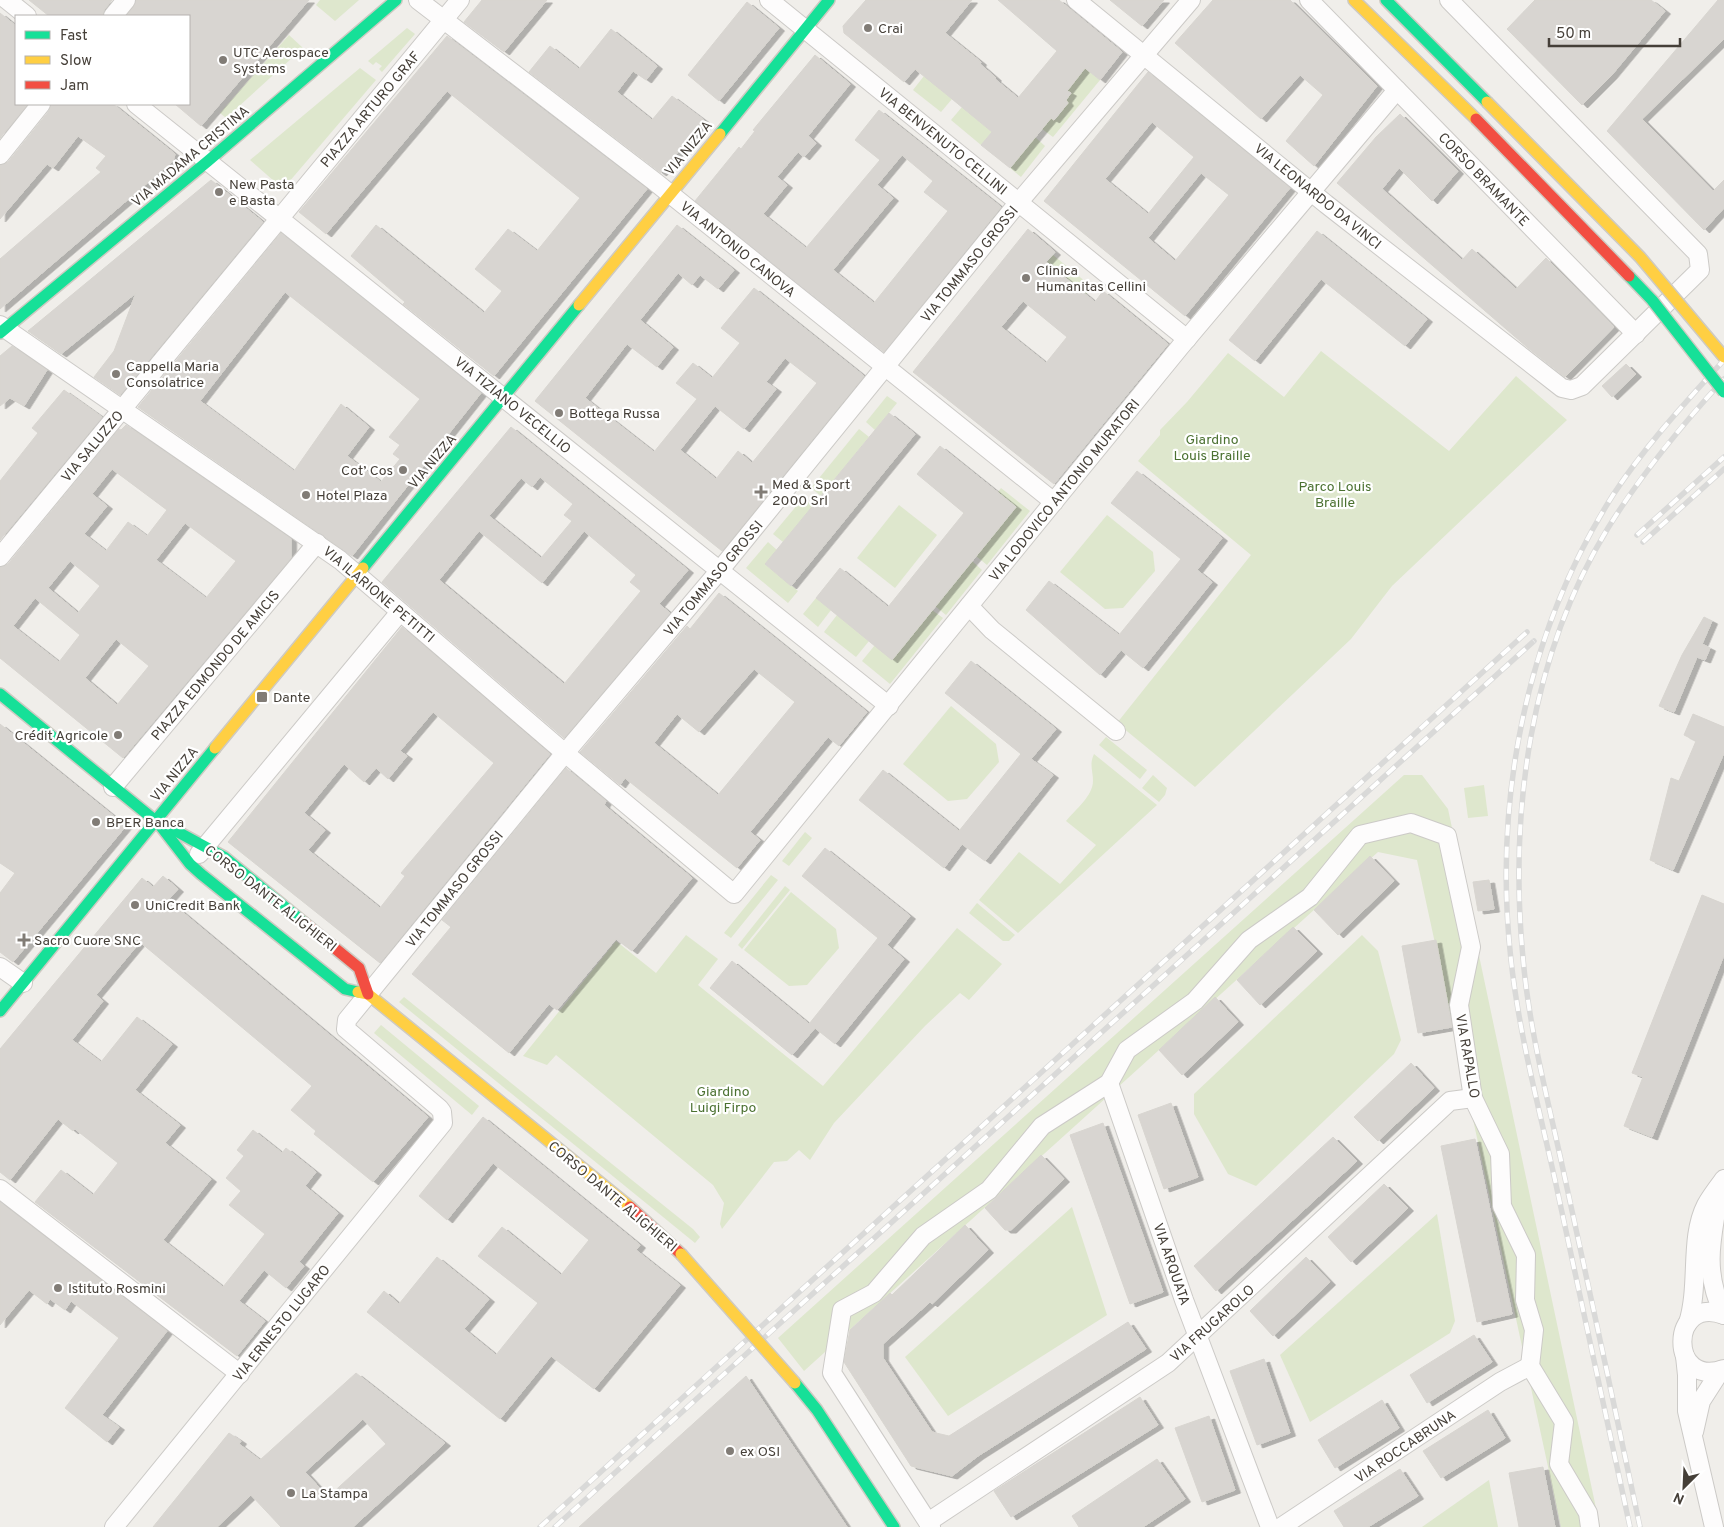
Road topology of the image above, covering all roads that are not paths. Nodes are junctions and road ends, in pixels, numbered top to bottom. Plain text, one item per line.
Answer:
1 (7, 0) edge
2 (126, 0) edge
3 (396, 0) edge
4 (418, 0) edge
5 (460, 0) edge
6 (769, 0) edge
7 (829, 0) edge
8 (1076, 0) edge
9 (1191, 0) edge
10 (1309, 0) edge
11 (1354, 0) edge
12 (1386, 0) edge
13 (1448, 0) edge
14 (26, 15) edge
15 (114, 15) edge
16 (444, 20) junction
17 (805, 29) junction
18 (1144, 55) junction
19 (1397, 90) junction
20 (41, 105) edge
21 (137, 105) edge
22 (0, 155) edge
23 (208, 161) junction
24 (1312, 192) junction
25 (670, 194) junction
26 (1018, 203) junction
27 (279, 218) junction
28 (2, 329) edge
29 (1636, 334) junction
30 (1187, 339) junction
31 (1724, 357) edge
32 (884, 368) junction
33 (1724, 392) edge
34 (503, 397) junction
35 (122, 410) junction
36 (1054, 502) junction
37 (317, 543) junction
38 (0, 557) edge
39 (720, 570) junction
40 (358, 575) junction
41 (969, 606) junction
42 (400, 612) junction
43 (0, 694) edge
44 (889, 706) junction
45 (1116, 730) dead end
46 (565, 753) junction
47 (113, 787) junction
48 (156, 820) junction
49 (206, 846) junction
50 (190, 864) junction
51 (734, 894) joint
52 (0, 967) edge
53 (359, 968) junction
54 (384, 975) junction
55 (23, 983) junction
56 (368, 994) junction
57 (0, 1011) edge
58 (1109, 1084) junction
59 (1473, 1098) junction
60 (1723, 1181) edge
61 (0, 1189) edge
62 (1724, 1315) edge
63 (1688, 1323) junction
64 (1198, 1337) junction
65 (1685, 1356) junction
66 (1530, 1366) junction
67 (1719, 1372) edge
68 (240, 1374) junction
69 (1694, 1435) junction
70 (930, 1525) edge
71 (114, 1527) edge
72 (894, 1527) edge
73 (1270, 1527) edge
74 (1281, 1527) edge
75 (1590, 1527) edge
76 (1714, 1527) edge

1 - 14 street
2 - 15 street
3 - 23 street, VIA MADAMA CRISTINA
4 - 16 street, VIA ANTONIO CANOVA
5 - 16 street, PIAZZA ARTURO GRAF
6 - 17 street, VIA BENVENUTO CELLINI
7 - 17 street, VIA NIZZA
8 - 18 street, VIA LEONARDO DA VINCI
9 - 18 street, VIA TOMMASO GROSSI
10 - 19 street, CORSO BRAMANTE
11 - 33 street, bridge
12 - 31 street, bridge
13 - 29 street
16 - 25 street, VIA ANTONIO CANOVA
16 - 27 street, PIAZZA ARTURO GRAF
17 - 25 street, VIA NIZZA
17 - 26 street, VIA BENVENUTO CELLINI
18 - 24 street, VIA LEONARDO DA VINCI
18 - 26 street, VIA TOMMASO GROSSI
19 - 24 street, VIA LODOVICO ANTONIO MURATORI
19 - 29 street, CORSO BRAMANTE
20 - 22 street
21 - 23 street, VIA TIZIANO VECELLIO
23 - 27 street, VIA TIZIANO VECELLIO
23 - 28 street, VIA MADAMA CRISTINA
24 - 29 street, VIA LEONARDO DA VINCI
24 - 30 street, VIA LODOVICO ANTONIO MURATORI
25 - 32 street, VIA ANTONIO CANOVA
25 - 34 street, VIA NIZZA
26 - 30 street, VIA BENVENUTO CELLINI
26 - 32 street, VIA TOMMASO GROSSI
27 - 34 street, VIA TIZIANO VECELLIO
27 - 35 street, VIA SALUZZO
28 - 35 street, VIA ILARIONE PETITTI
30 - 36 street, VIA LODOVICO ANTONIO MURATORI
32 - 36 street, VIA ANTONIO CANOVA
32 - 39 street, VIA TOMMASO GROSSI
34 - 39 street, VIA TIZIANO VECELLIO
34 - 40 street, VIA NIZZA
35 - 37 street, VIA ILARIONE PETITTI
35 - 38 street, VIA SALUZZO
36 - 41 street, VIA LODOVICO ANTONIO MURATORI
37 - 40 street, VIA ILARIONE PETITTI
37 - 47 street, PIAZZA EDMONDO DE AMICIS
39 - 44 street, VIA TIZIANO VECELLIO
39 - 46 street, VIA TOMMASO GROSSI
40 - 42 street, VIA ILARIONE PETITTI
40 - 48 street, VIA NIZZA
41 - 44 street, VIA LODOVICO ANTONIO MURATORI
41 - 45 street
42 - 46 street, VIA ILARIONE PETITTI
42 - 49 street
43 - 47 street, CORSO DANTE ALIGHIERI
44 - 51 street, VIA LODOVICO ANTONIO MURATORI
46 - 51 street, VIA ILARIONE PETITTI
46 - 54 street, VIA TOMMASO GROSSI
47 - 48 street, CORSO DANTE ALIGHIERI
48 - 49 street, CORSO DANTE ALIGHIERI
48 - 50 street, CORSO DANTE ALIGHIERI
48 - 55 street, VIA NIZZA
49 - 50 street
49 - 53 street, CORSO DANTE ALIGHIERI
50 - 56 street, CORSO DANTE ALIGHIERI
52 - 55 street
53 - 54 street
53 - 56 street
54 - 56 street, VIA TOMMASO GROSSI
55 - 57 street, VIA NIZZA
56 - 68 street, VIA ERNESTO LUGARO
56 - 72 street, CORSO DANTE ALIGHIERI, bridge
58 - 59 street, VIA RAPALLO
58 - 64 street, VIA ARQUATA
58 - 70 street
59 - 64 street, VIA FRUGAROLO
59 - 66 street, VIA RAPALLO
60 - 62 street
60 - 63 street
61 - 68 street
62 - 63 street
63 - 65 street
64 - 70 street, VIA FRUGAROLO
64 - 73 street, VIA ARQUATA
65 - 67 street
65 - 69 street
66 - 74 street, VIA ROCCABRUNA
66 - 75 street
67 - 69 street
68 - 71 street, VIA ERNESTO LUGARO
69 - 76 street

